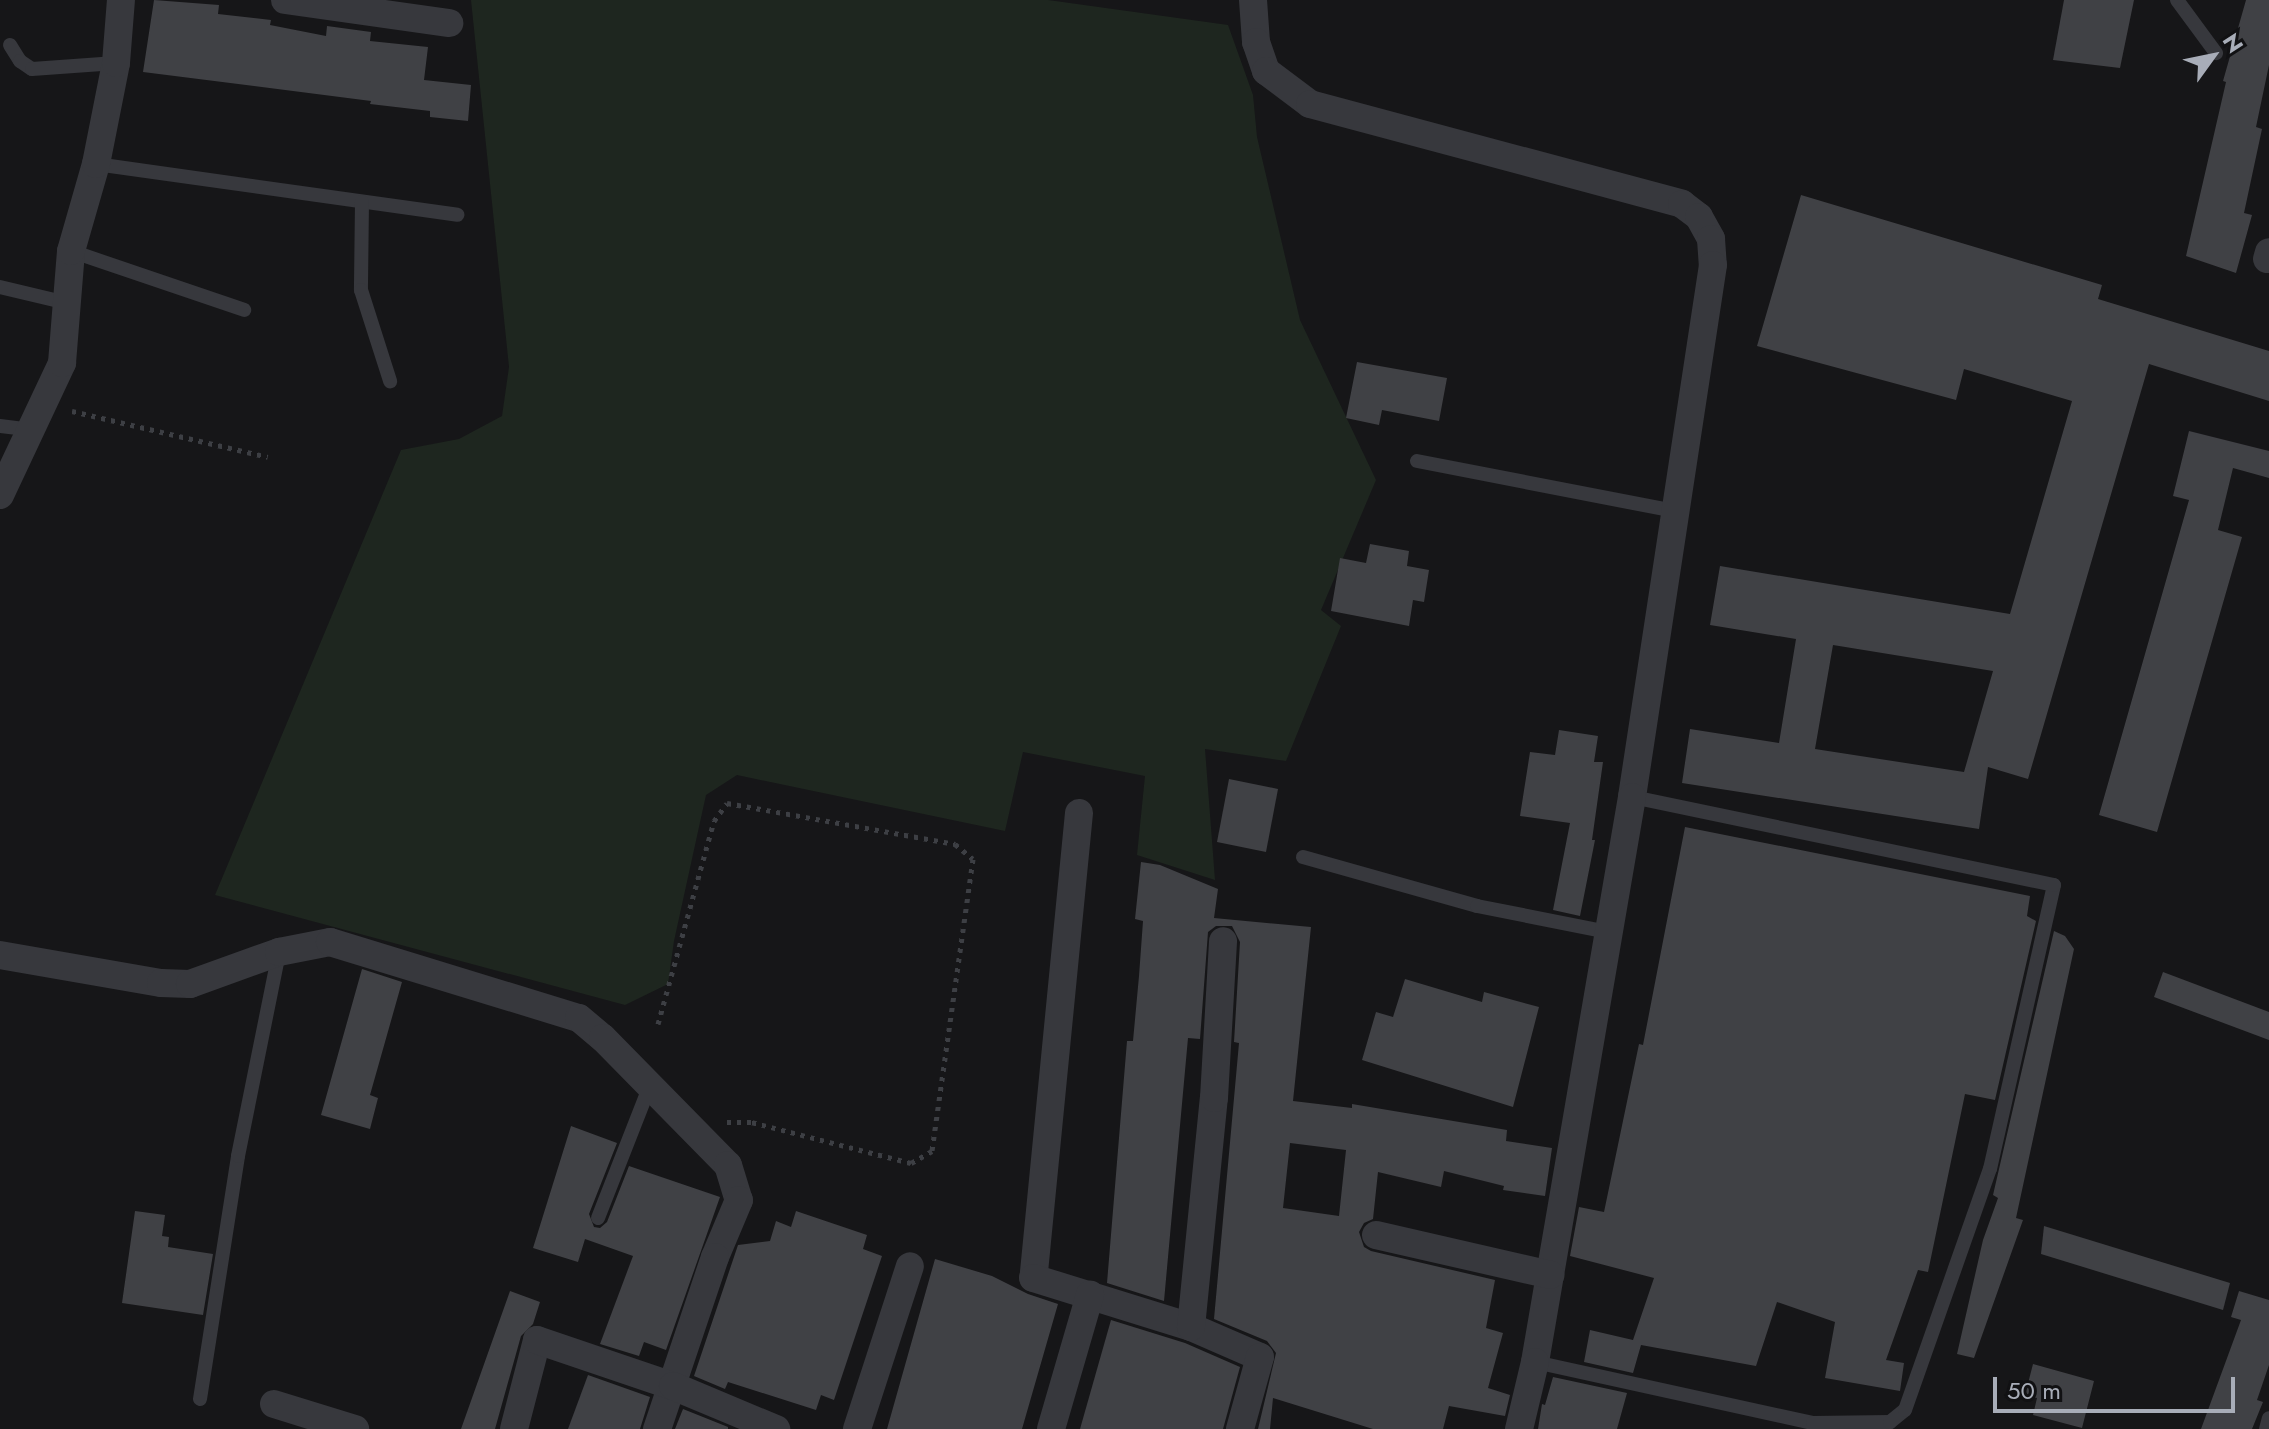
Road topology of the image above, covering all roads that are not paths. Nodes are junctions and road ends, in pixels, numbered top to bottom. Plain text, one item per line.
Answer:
1 (121, 0) edge
2 (285, 0) edge
3 (1253, 0) edge
4 (2177, 0) edge
5 (449, 23) dead end
6 (10, 45) dead end
7 (2216, 53) dead end
8 (116, 63) junction
9 (96, 164) junction
10 (362, 202) junction
11 (457, 215) dead end
12 (71, 251) junction
13 (0, 287) edge
14 (67, 303) junction
15 (244, 310) dead end
16 (390, 381) dead end
17 (38, 417) junction
18 (0, 426) edge
19 (1417, 461) dead end
20 (0, 495) edge
21 (1674, 511) junction
22 (1632, 797) junction
23 (1079, 813) dead end
24 (1303, 857) dead end
25 (1608, 932) junction
26 (1223, 941) dead end
27 (279, 952) junction
28 (0, 955) edge
29 (650, 1085) junction
30 (598, 1218) dead end
31 (1376, 1235) dead end
32 (910, 1266) dead end
33 (1550, 1275) junction
34 (1090, 1295) junction
35 (1191, 1327) junction
36 (1535, 1362) junction
37 (673, 1386) junction
38 (200, 1399) dead end
39 (274, 1404) dead end
40 (2269, 1418) edge
41 (355, 1429) edge
42 (514, 1429) edge
43 (657, 1429) edge
44 (776, 1429) edge
45 (857, 1429) edge
46 (1051, 1429) edge
47 (1240, 1429) edge
48 (1519, 1429) edge
49 (2266, 1429) edge

1 - 8 street
2 - 5 street
3 - 21 street
4 - 7 lane
6 - 8 lane
8 - 9 street
9 - 10 lane
9 - 12 street
10 - 11 lane
10 - 16 lane
12 - 14 street
12 - 15 lane
13 - 14 lane
14 - 17 street
17 - 18 lane
17 - 20 street
19 - 21 lane
21 - 22 street
22 - 25 street
22 - 36 lane
23 - 34 street
24 - 25 lane
25 - 33 street
26 - 35 street
27 - 28 street
27 - 29 street
27 - 38 lane
29 - 30 lane
29 - 37 street
31 - 33 street
32 - 45 street
33 - 36 street
34 - 35 street
34 - 46 street
35 - 47 street
36 - 48 street
37 - 42 street
37 - 43 street
37 - 44 street
39 - 41 street
40 - 49 lane

